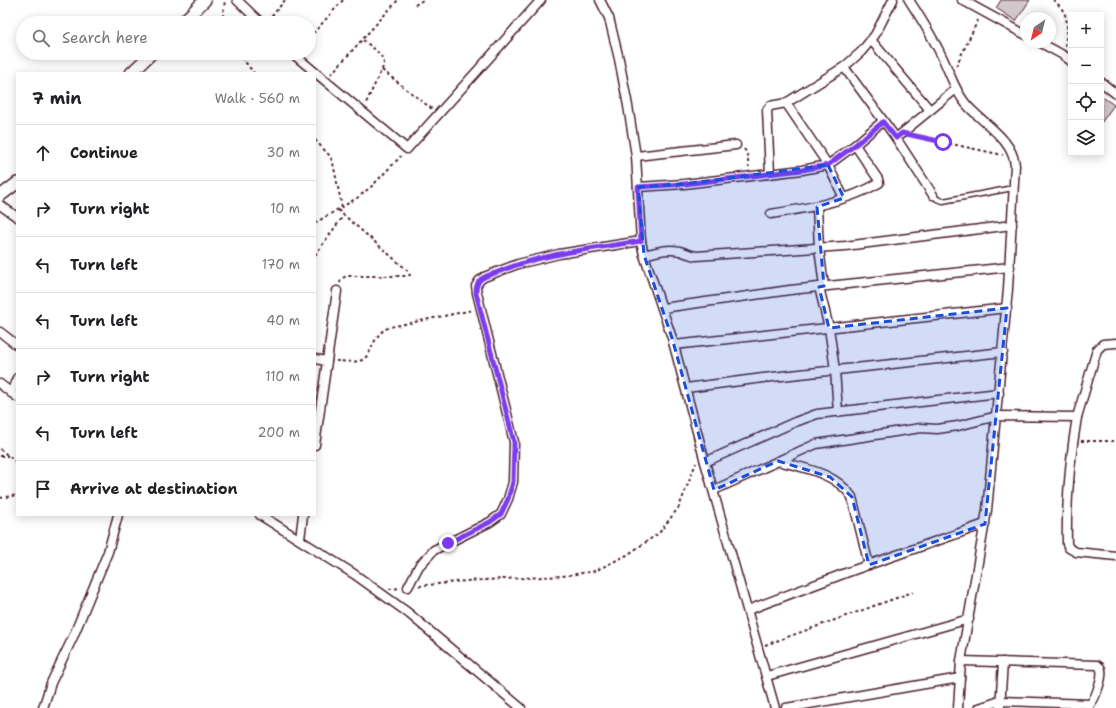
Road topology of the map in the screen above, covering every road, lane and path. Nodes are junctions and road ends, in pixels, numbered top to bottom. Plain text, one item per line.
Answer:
1 (205, 0) edge
2 (225, 0) edge
3 (237, 0) edge
4 (285, 0) edge
5 (343, 0) edge
6 (398, 0) edge
7 (423, 0) edge
8 (541, 0) edge
9 (600, 0) edge
10 (893, 0) edge
11 (909, 0) edge
12 (962, 0) edge
13 (1053, 0) edge
14 (415, 5) dead end
15 (982, 12) junction
16 (189, 16) edge
17 (223, 16) edge
18 (254, 16) edge
19 (272, 16) edge
20 (316, 30) edge
21 (1020, 32) edge
22 (362, 40) junction
23 (871, 40) junction
24 (1050, 48) edge
25 (1063, 55) junction
26 (1068, 59) edge
27 (145, 60) edge
28 (244, 60) edge
29 (300, 60) edge
30 (844, 67) junction
31 (381, 69) junction
32 (132, 72) edge
33 (253, 72) edge
34 (314, 72) edge
35 (316, 73) edge
36 (951, 76) junction
37 (325, 81) junction
38 (1104, 84) edge
39 (956, 89) junction
40 (1116, 94) edge
41 (786, 103) junction
42 (930, 110) junction
43 (362, 111) junction
44 (439, 114) junction
45 (883, 122) junction
46 (899, 135) junction
47 (316, 141) edge
48 (736, 144) joint
49 (855, 145) junction
50 (407, 149) junction
51 (636, 156) junction
52 (1014, 158) junction
53 (828, 165) junction
54 (770, 174) junction
55 (751, 176) junction
56 (16, 184) edge
57 (638, 187) junction
58 (1014, 188) junction
59 (933, 195) joint
60 (0, 196) edge
61 (844, 198) junction
62 (0, 205) edge
63 (342, 207) junction
64 (817, 207) junction
65 (338, 210) junction
66 (771, 214) dead end
67 (344, 215) junction
68 (16, 216) edge
69 (316, 222) edge
70 (1012, 225) junction
71 (641, 241) junction
72 (819, 248) junction
73 (316, 254) edge
74 (644, 255) junction
75 (1010, 267) junction
76 (822, 286) junction
77 (337, 291) joint
78 (663, 308) junction
79 (1007, 308) junction
80 (480, 309) junction
81 (829, 328) junction
82 (0, 332) edge
83 (1116, 343) edge
84 (16, 344) edge
85 (674, 345) junction
86 (1002, 352) junction
87 (316, 359) edge
88 (327, 361) junction
89 (834, 370) junction
90 (0, 384) edge
91 (16, 384) edge
92 (686, 388) junction
93 (999, 393) junction
94 (14, 395) edge
95 (838, 412) junction
96 (997, 416) junction
97 (1077, 417) junction
98 (316, 438) edge
99 (1073, 440) junction
100 (1116, 441) edge
101 (701, 448) junction
102 (0, 449) edge
103 (0, 456) edge
104 (9, 456) junction
105 (778, 461) junction
106 (16, 462) edge
107 (705, 462) junction
108 (714, 490) junction
109 (16, 494) edge
110 (0, 498) edge
111 (118, 516) edge
112 (262, 516) edge
113 (304, 516) edge
114 (984, 524) junction
115 (300, 539) junction
116 (1116, 556) edge
117 (869, 565) junction
118 (408, 587) junction
119 (375, 590) junction
120 (913, 592) dead end
121 (748, 610) junction
122 (969, 619) junction
123 (759, 647) junction
124 (962, 661) junction
125 (1003, 662) junction
126 (767, 676) junction
127 (960, 678) junction
128 (1000, 704) edge
129 (1090, 706) edge
130 (43, 708) edge
131 (521, 708) edge
132 (776, 708) edge
133 (786, 708) edge
134 (958, 708) edge
135 (979, 708) edge

1 - 16 street
2 - 17 path
3 - 18 street
4 - 19 path
5 - 20 path
6 - 22 path
7 - 14 path
8 - 44 street
9 - 51 street
10 - 23 street
11 - 36 street
12 - 15 street
13 - 25 path
15 - 21 street
15 - 36 path
22 - 31 path
22 - 37 path
23 - 30 street
23 - 42 street
24 - 25 street
25 - 26 street
27 - 32 street
28 - 33 path
29 - 34 street
30 - 41 street
30 - 45 street
31 - 43 path
31 - 44 path
35 - 37 street
36 - 39 street
37 - 43 street
38 - 40 street
39 - 42 street
39 - 52 street
41 - 53 street
41 - 54 street
42 - 46 street
43 - 50 street
44 - 50 street
45 - 46 street
45 - 49 street
46 - 52 path
46 - 59 street
47 - 63 path
48 - 51 street
48 - 55 path
49 - 53 street
49 - 61 street
50 - 63 path
51 - 57 street
52 - 58 street
53 - 54 street
53 - 61 street
54 - 55 street
55 - 57 street
56 - 60 street
57 - 71 street
58 - 59 lane
58 - 70 street
61 - 64 street
62 - 68 street
63 - 65 path
64 - 66 street
64 - 72 street
65 - 67 path
65 - 69 path
67 - 73 path
67 - 77 path
70 - 72 street
70 - 75 street
71 - 74 street
71 - 80 street
72 - 74 street
72 - 76 street
74 - 78 street
75 - 76 street
75 - 79 street
76 - 78 street
76 - 81 street
77 - 88 street
78 - 85 street
79 - 81 street
79 - 86 street
80 - 88 path
80 - 118 street
81 - 85 street
81 - 89 street
82 - 84 street
83 - 97 street
85 - 92 street
86 - 89 street
86 - 93 street
87 - 88 street
88 - 98 street
89 - 92 street
89 - 95 street
90 - 94 street
91 - 94 street
92 - 101 street
93 - 95 street
93 - 96 street
95 - 107 street
96 - 97 street
96 - 105 street
96 - 114 street
97 - 99 street
99 - 100 path
99 - 116 street
101 - 107 street
101 - 118 path
102 - 104 path
103 - 104 path
104 - 106 path
105 - 108 street
105 - 117 street
107 - 108 street
108 - 121 street
109 - 110 path
111 - 130 street
112 - 115 street
113 - 115 street
114 - 117 street
114 - 122 street
115 - 119 street
117 - 121 street
118 - 119 path
119 - 131 street
120 - 123 path
121 - 123 street
122 - 124 street
122 - 126 street
123 - 126 street
124 - 125 street
124 - 127 street
125 - 128 street
125 - 129 street
126 - 132 street
127 - 133 street
127 - 134 street
128 - 129 street
128 - 135 street

